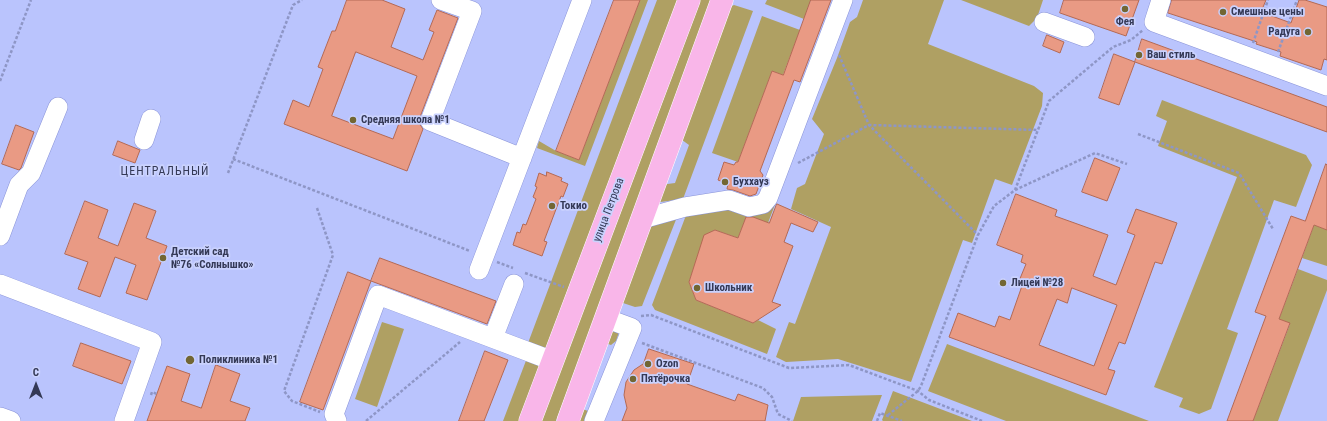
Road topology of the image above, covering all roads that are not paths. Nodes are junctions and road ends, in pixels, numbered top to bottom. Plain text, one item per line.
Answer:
1 (441, 0) edge
2 (582, 0) edge
3 (689, 0) edge
4 (722, 0) edge
5 (843, 0) edge
6 (1161, 0) edge
7 (1044, 22) dead end
8 (1085, 37) dead end
9 (1327, 86) edge
10 (58, 107) dead end
11 (151, 119) dead end
12 (144, 140) dead end
13 (522, 158) junction
14 (642, 219) junction
15 (0, 236) edge
16 (481, 263) road end
17 (0, 284) edge
18 (514, 284) dead end
19 (605, 318) junction
20 (493, 338) junction
21 (553, 361) junction
22 (0, 417) edge
23 (336, 420) edge
24 (11, 421) edge
25 (124, 421) edge
26 (530, 421) edge
27 (568, 421) edge
28 (594, 421) edge

1 - 13 lane
2 - 13 lane
3 - 21 main road, улица Петрова
4 - 14 main road
5 - 14 lane
6 - 9 lane
7 - 8 lane
10 - 15 lane
11 - 12 lane
13 - 16 lane
14 - 19 main road
17 - 25 lane
18 - 20 lane
19 - 27 main road
19 - 28 lane
20 - 21 lane
20 - 23 lane
21 - 26 main road, улица Петрова
22 - 24 lane

